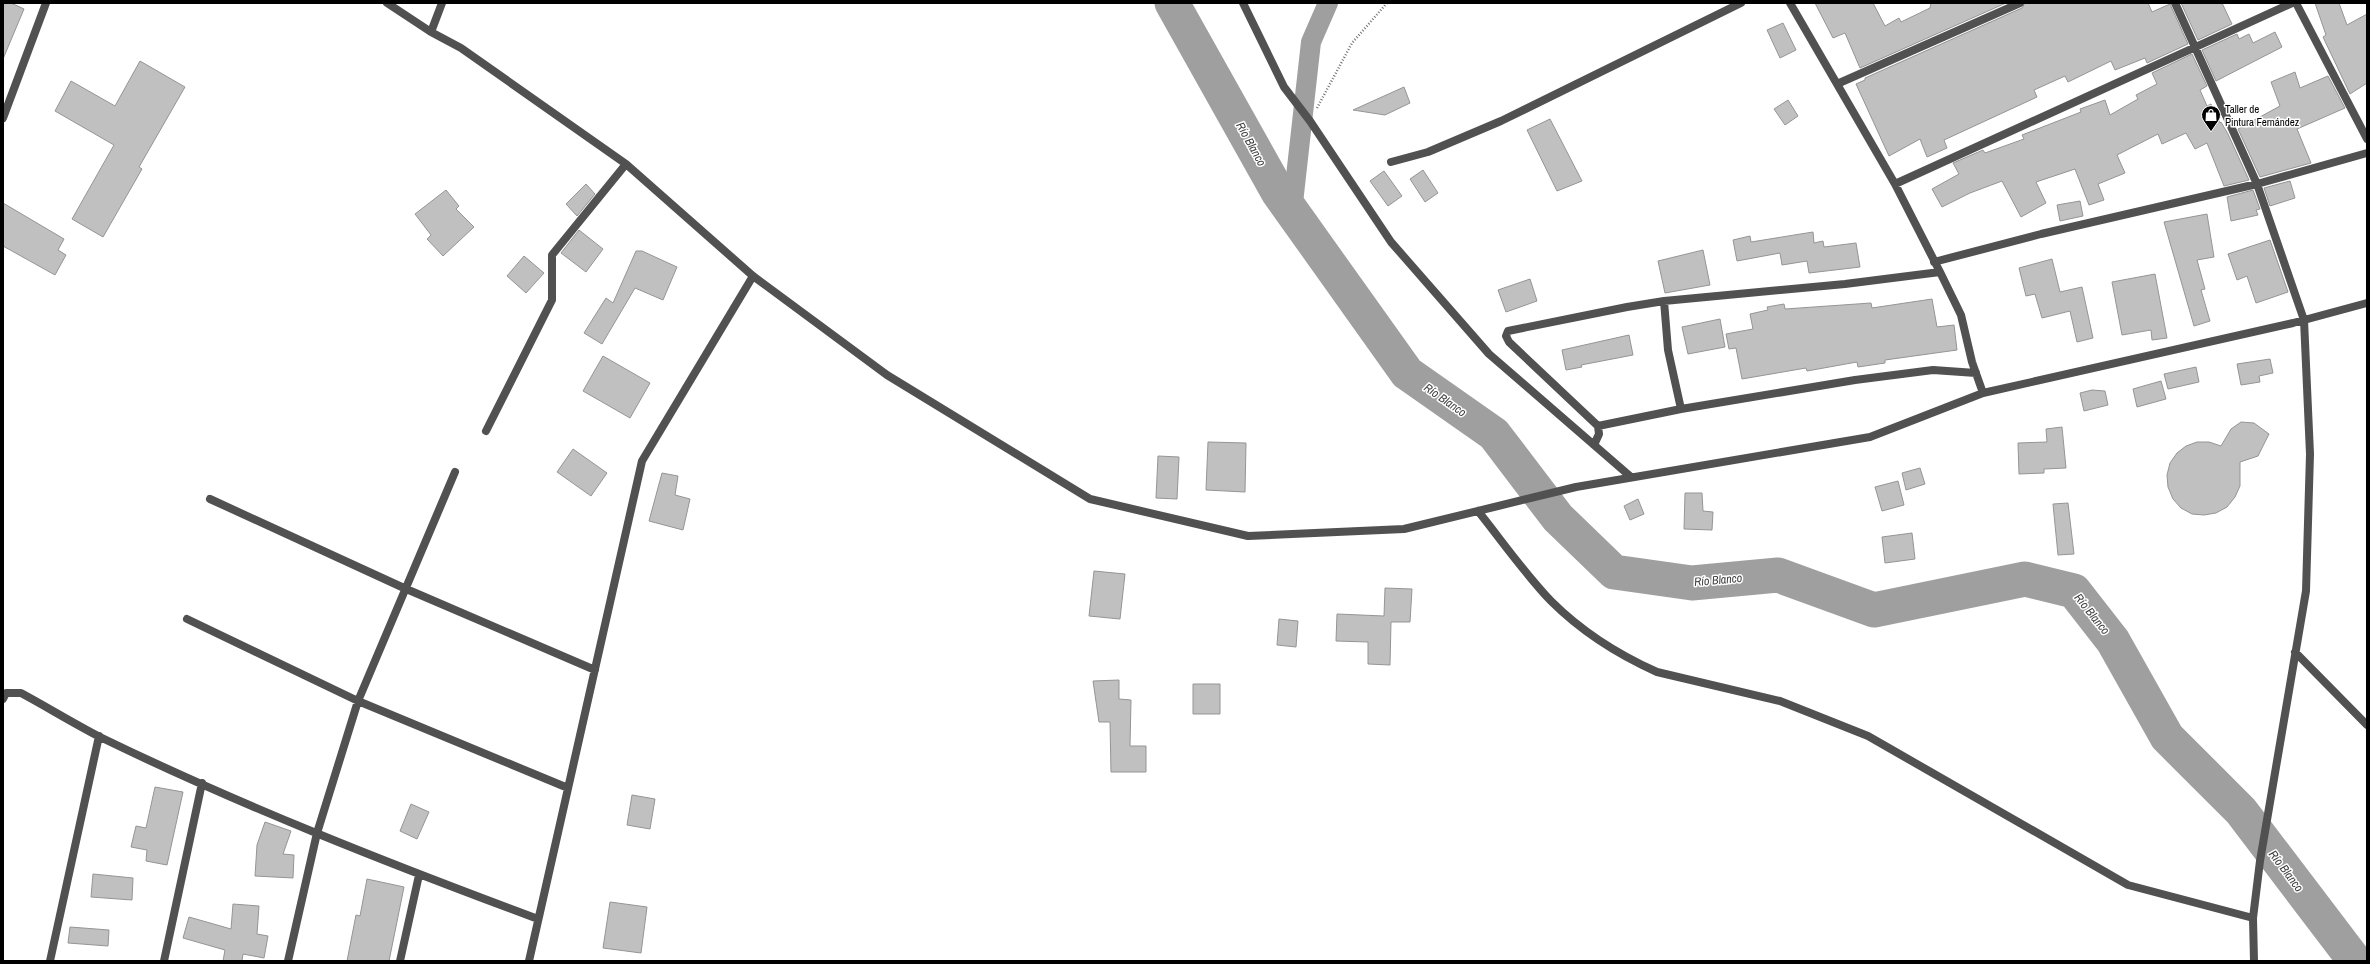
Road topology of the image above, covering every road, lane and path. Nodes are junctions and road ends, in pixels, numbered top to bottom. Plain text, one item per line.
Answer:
1 (46, 3) edge
2 (387, 3) edge
3 (442, 3) edge
4 (1387, 3) edge
5 (1741, 3) edge
6 (1790, 3) edge
7 (2020, 3) edge
8 (2175, 3) edge
9 (2292, 3) edge
10 (2296, 3) edge
11 (1246, 6) edge
12 (431, 32) junction
13 (2195, 48) junction
14 (1837, 84) junction
15 (3, 118) edge
16 (1308, 119) junction
17 (2367, 139) edge
18 (2367, 153) edge
19 (1391, 162) dead end
20 (626, 164) junction
21 (1895, 184) junction
22 (2257, 184) junction
23 (1934, 262) junction
24 (1940, 272) junction
25 (753, 276) junction
26 (1664, 301) junction
27 (2367, 303) edge
28 (2304, 320) junction
29 (1976, 373) junction
30 (1983, 393) junction
31 (1681, 409) junction
32 (1598, 426) junction
33 (486, 431) dead end
34 (1594, 445) junction
35 (455, 472) dead end
36 (1631, 477) junction
37 (210, 499) dead end
38 (1478, 511) junction
39 (404, 588) junction
40 (187, 619) dead end
41 (2295, 652) junction
42 (595, 670) junction
43 (3, 699) edge
44 (358, 701) junction
45 (2367, 724) edge
46 (99, 736) junction
47 (202, 783) junction
48 (568, 788) junction
49 (317, 833) junction
50 (419, 875) junction
51 (2253, 918) junction
52 (538, 919) junction
53 (50, 961) edge
54 (164, 961) edge
55 (288, 961) edge
56 (400, 961) edge
57 (529, 961) edge
58 (2254, 961) edge

1 - 15 street
2 - 12 street
3 - 12 street
4 - 16 path
5 - 19 street
6 - 14 street
7 - 14 street
8 - 13 street
9 - 13 street
10 - 17 street
11 - 16 street
12 - 20 street
13 - 21 street
13 - 22 street
14 - 21 street
16 - 34 street
18 - 22 street
20 - 25 street
20 - 33 street
21 - 23 street
22 - 23 street
22 - 28 street
23 - 24 street
24 - 26 street
24 - 29 street
25 - 38 street
25 - 42 street
26 - 31 street
26 - 32 street
27 - 28 street
28 - 30 street
28 - 41 street
29 - 30 street
29 - 31 street
30 - 36 street
31 - 32 street
32 - 34 street
34 - 36 street
35 - 39 street
36 - 38 street
37 - 39 street
38 - 51 street
39 - 42 street
39 - 44 street
40 - 44 street
41 - 45 street
41 - 51 street
42 - 48 street
43 - 46 street
44 - 48 street
44 - 49 street
46 - 47 street
46 - 53 street
47 - 49 street
47 - 54 street
48 - 52 street
49 - 50 street
49 - 55 street
50 - 52 street
50 - 56 street
51 - 58 street
52 - 57 street

